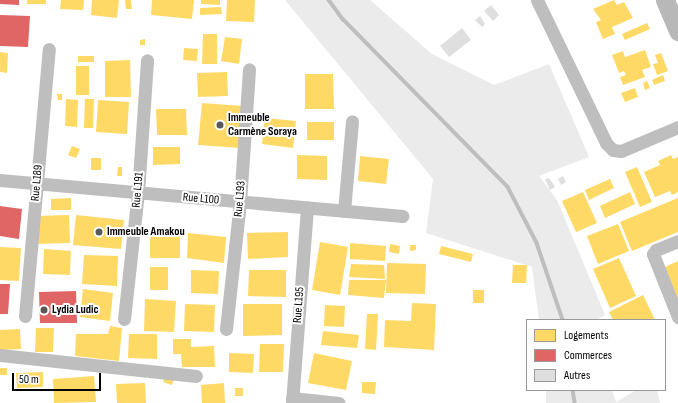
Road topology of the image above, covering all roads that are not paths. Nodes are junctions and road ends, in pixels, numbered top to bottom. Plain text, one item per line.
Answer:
1 (537, 0) edge
2 (665, 0) edge
3 (678, 31) edge
4 (49, 50) dead end
5 (146, 60) dead end
6 (249, 69) dead end
7 (352, 121) dead end
8 (678, 127) edge
9 (0, 180) edge
10 (37, 184) junction
11 (138, 193) junction
12 (240, 202) junction
13 (307, 208) junction
14 (344, 211) junction
15 (402, 216) dead end
16 (678, 241) edge
17 (25, 316) dead end
18 (678, 317) edge
19 (124, 318) dead end
20 (226, 329) dead end
21 (0, 355) edge
22 (196, 376) dead end
23 (292, 400) edge
24 (339, 403) edge

1 - 8 street
2 - 3 street
4 - 10 street, Rue L189
5 - 11 street, Rue L191
6 - 12 street, Rue L193
7 - 14 street
9 - 10 street, Rue L100
10 - 11 street, Rue L100
10 - 17 street, Rue L189
11 - 12 street, Rue L100
11 - 19 street, Rue L191
12 - 13 street, Rue L100
12 - 20 street, Rue L193
13 - 14 street, Rue L100
13 - 23 street, Rue L195
14 - 15 street, Rue L100
16 - 18 street
21 - 22 street
23 - 24 street

